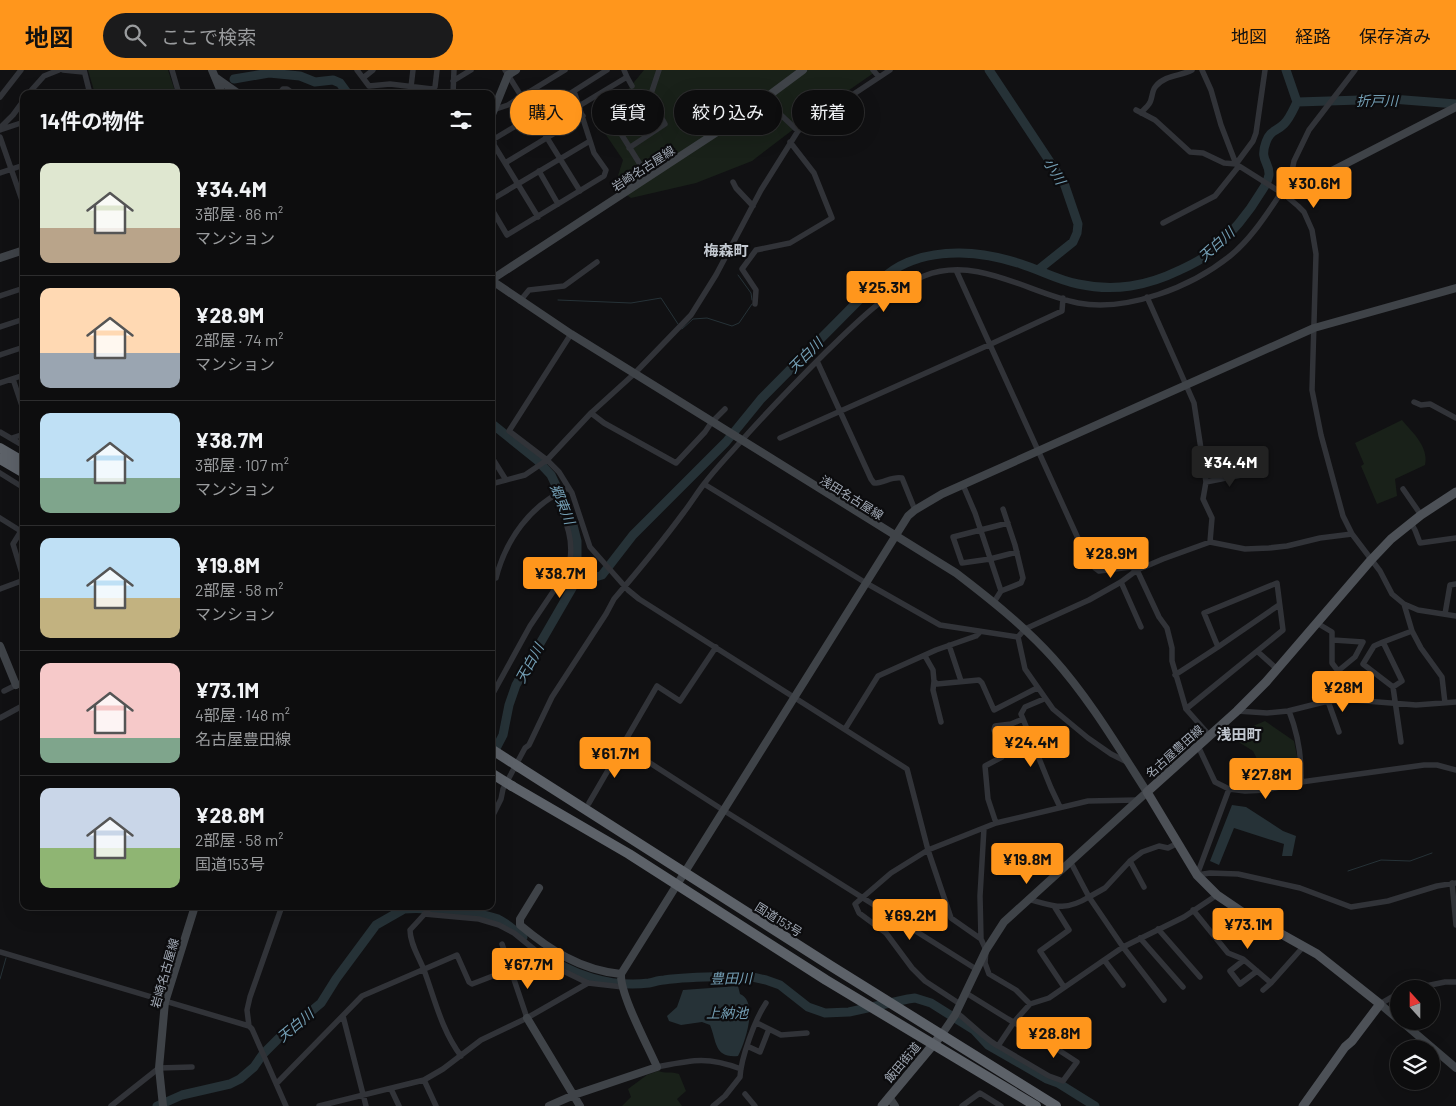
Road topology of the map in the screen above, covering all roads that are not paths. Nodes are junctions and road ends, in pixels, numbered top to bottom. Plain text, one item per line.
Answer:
1 (20, 70) edge
2 (59, 70) edge
3 (63, 70) edge
4 (172, 70) edge
5 (358, 70) edge
6 (373, 70) edge
7 (413, 70) edge
8 (437, 70) edge
9 (454, 70) edge
10 (471, 70) edge
11 (516, 70) edge
12 (565, 70) edge
13 (607, 70) edge
14 (624, 70) edge
15 (659, 70) edge
16 (804, 70) edge
17 (873, 70) edge
18 (890, 70) edge
19 (1192, 70) edge
20 (1202, 70) edge
21 (1265, 70) edge
22 (1355, 70) edge
23 (84, 71) edge
24 (507, 72) edge
25 (214, 73) edge
26 (626, 77) junction
27 (879, 77) junction
28 (363, 78) junction
29 (453, 81) junction
30 (411, 86) junction
31 (632, 86) dead end
32 (32, 90) edge
33 (89, 90) edge
34 (178, 90) edge
35 (220, 90) edge
36 (234, 90) edge
37 (453, 90) edge
38 (517, 90) edge
39 (532, 90) edge
40 (576, 90) edge
41 (652, 90) edge
42 (776, 90) edge
43 (860, 90) edge
44 (0, 97) edge
45 (510, 103) edge
46 (582, 104) edge
47 (20, 105) edge
48 (495, 105) edge
49 (495, 111) edge
50 (1455, 111) edge
51 (583, 116) joint
52 (782, 116) edge
53 (20, 123) edge
54 (792, 125) edge
55 (0, 129) edge
56 (510, 130) edge
57 (621, 135) edge
58 (649, 135) edge
59 (710, 135) edge
60 (795, 135) edge
61 (0, 137) edge
62 (547, 137) junction
63 (495, 138) edge
64 (590, 141) junction
65 (790, 142) junction
66 (495, 148) edge
67 (629, 148) junction
68 (560, 159) junction
69 (505, 163) junction
70 (1238, 165) junction
71 (20, 167) edge
72 (11, 170) junction
73 (539, 171) junction
74 (0, 173) edge
75 (648, 177) junction
76 (733, 182) dead end
77 (517, 184) junction
78 (1293, 189) junction
79 (580, 191) junction
80 (20, 193) edge
81 (1283, 194) junction
82 (495, 198) edge
83 (558, 204) junction
84 (752, 206) junction
85 (495, 215) edge
86 (538, 216) junction
87 (1163, 223) dead end
88 (20, 251) edge
89 (0, 258) edge
90 (597, 262) dead end
91 (956, 270) junction
92 (495, 277) edge
93 (495, 283) edge
94 (1456, 288) edge
95 (20, 289) edge
96 (0, 296) edge
97 (1147, 297) junction
98 (1063, 298) junction
99 (520, 300) junction
100 (755, 304) dead end
101 (20, 320) edge
102 (0, 327) edge
103 (1314, 328) junction
104 (571, 334) junction
105 (991, 344) junction
106 (20, 348) edge
107 (0, 355) edge
108 (817, 361) junction
109 (634, 374) junction
110 (20, 376) edge
111 (13, 379) junction
112 (0, 383) edge
113 (1185, 385) junction
114 (20, 400) edge
115 (1414, 402) dead end
116 (725, 409) dead end
117 (840, 411) junction
118 (591, 413) junction
119 (1456, 418) edge
120 (712, 423) junction
121 (0, 432) edge
122 (20, 435) edge
123 (12, 438) junction
124 (780, 438) dead end
125 (741, 441) junction
126 (20, 443) edge
127 (0, 448) edge
128 (1038, 452) junction
129 (0, 459) edge
130 (20, 460) edge
131 (547, 460) junction
132 (495, 462) edge
133 (20, 471) edge
134 (0, 473) edge
135 (1251, 473) dead end
136 (506, 480) junction
137 (1206, 482) junction
138 (495, 483) edge
139 (704, 484) junction
140 (963, 485) junction
141 (20, 486) edge
142 (569, 488) junction
143 (1403, 489) dead end
144 (1456, 492) edge
145 (553, 495) junction
146 (1003, 509) dead end
147 (915, 510) junction
148 (1421, 515) junction
149 (0, 518) edge
150 (1008, 523) junction
151 (1411, 523) junction
152 (981, 530) junction
153 (20, 531) edge
154 (1352, 534) junction
155 (20, 535) edge
156 (895, 536) junction
157 (1456, 538) edge
158 (1210, 542) junction
159 (1017, 552) junction
160 (990, 559) junction
161 (1371, 560) junction
162 (20, 567) edge
163 (1138, 570) junction
164 (495, 578) edge
165 (20, 582) edge
166 (1121, 582) junction
167 (866, 583) junction
168 (623, 584) junction
169 (1456, 584) edge
170 (0, 589) edge
171 (1001, 590) junction
172 (994, 602) junction
173 (1404, 604) junction
174 (1279, 605) junction
175 (1445, 614) junction
176 (1456, 616) edge
177 (1318, 623) junction
178 (1141, 627) dead end
179 (1025, 630) junction
180 (1412, 631) junction
181 (979, 632) junction
182 (1018, 638) junction
183 (1333, 640) junction
184 (1384, 642) junction
185 (949, 645) junction
186 (0, 646) edge
187 (716, 647) junction
188 (1218, 647) junction
189 (1258, 652) junction
190 (925, 656) junction
191 (1277, 669) junction
192 (1175, 675) junction
193 (934, 681) junction
194 (961, 681) junction
195 (20, 683) edge
196 (16, 685) junction
197 (1393, 687) junction
198 (1037, 688) junction
199 (495, 690) edge
200 (4, 691) dead end
201 (793, 698) junction
202 (1044, 699) junction
203 (1328, 701) junction
204 (1445, 702) junction
205 (1456, 702) edge
206 (1395, 704) junction
207 (20, 707) edge
208 (1186, 709) junction
209 (1289, 711) junction
210 (1237, 712) junction
211 (0, 718) edge
212 (1023, 719) junction
213 (941, 722) dead end
214 (845, 729) junction
215 (1339, 732) dead end
216 (1210, 736) junction
217 (1401, 742) dead end
218 (622, 745) junction
219 (1198, 746) junction
220 (495, 752) edge
221 (1127, 762) junction
222 (1456, 770) edge
223 (495, 775) edge
224 (1301, 782) junction
225 (1229, 789) junction
226 (1147, 792) junction
227 (1137, 800) junction
228 (590, 803) dead end
229 (1060, 807) junction
230 (723, 810) junction
231 (495, 811) edge
232 (996, 823) junction
233 (984, 828) junction
234 (1178, 844) junction
235 (928, 850) junction
236 (1130, 861) junction
237 (1070, 862) junction
238 (683, 872) junction
239 (1197, 875) junction
240 (1454, 883) edge
241 (677, 884) junction
242 (1144, 887) dead end
243 (540, 888) dead end
244 (1217, 895) junction
245 (1089, 897) junction
246 (862, 899) junction
247 (1028, 899) junction
248 (1054, 906) junction
249 (194, 910) edge
250 (281, 910) edge
251 (428, 910) edge
252 (1193, 910) junction
253 (424, 914) junction
254 (1455, 914) edge
255 (1456, 925) edge
256 (1158, 929) junction
257 (1140, 938) junction
258 (981, 939) junction
259 (502, 944) dead end
260 (1304, 946) junction
261 (1124, 948) junction
262 (986, 950) junction
263 (0, 952) edge
264 (1105, 960) junction
265 (1244, 960) junction
266 (424, 968) junction
267 (511, 969) junction
268 (976, 969) junction
269 (1257, 971) junction
270 (1200, 977) dead end
271 (622, 981) junction
272 (1456, 982) edge
273 (588, 983) junction
274 (1271, 983) junction
275 (1440, 983) edge
276 (1123, 984) dead end
277 (1183, 987) dead end
278 (1064, 988) junction
279 (1263, 990) dead end
280 (966, 993) junction
281 (1390, 998) edge
282 (1164, 1000) dead end
283 (165, 1002) junction
284 (1382, 1002) junction
285 (766, 1003) dead end
286 (960, 1004) junction
287 (1030, 1004) junction
288 (1390, 1010) edge
289 (955, 1013) junction
290 (343, 1016) junction
291 (526, 1018) junction
292 (1014, 1022) junction
293 (757, 1023) junction
294 (251, 1029) junction
295 (769, 1029) junction
296 (1412, 1030) edge
297 (807, 1033) dead end
298 (943, 1033) junction
299 (933, 1044) junction
300 (747, 1046) junction
301 (998, 1046) junction
302 (1349, 1046) junction
303 (461, 1056) junction
304 (192, 1067) dead end
305 (657, 1067) junction
306 (159, 1068) junction
307 (1456, 1068) edge
308 (740, 1069) junction
309 (424, 1080) junction
310 (275, 1081) junction
311 (391, 1089) junction
312 (746, 1094) dead end
313 (363, 1095) junction
314 (574, 1095) junction
315 (889, 1097) junction
316 (111, 1106) edge
317 (162, 1106) edge
318 (286, 1106) edge
319 (319, 1106) edge
320 (366, 1106) edge
321 (398, 1106) edge
322 (436, 1106) edge
323 (549, 1106) edge
324 (580, 1106) edge
325 (713, 1106) edge
326 (755, 1106) edge
327 (882, 1106) edge
328 (895, 1106) edge
329 (962, 1106) edge
330 (1001, 1106) edge
331 (1036, 1106) edge
332 (1056, 1106) edge
333 (1303, 1106) edge
334 (1310, 1106) edge

1 - 44 street
2 - 32 street
3 - 23 street
4 - 34 street
5 - 28 street
6 - 28 street
7 - 30 street
8 - 30 street
9 - 29 street
10 - 29 street
11 - 24 street
12 - 39 street
13 - 40 street
14 - 26 street
15 - 41 street
16 - 42 street, 岩崎名古屋線
17 - 27 street
18 - 27 street
19 - 70 street
20 - 70 street
21 - 70 street
22 - 78 street
23 - 33 street
24 - 38 street
24 - 48 street
25 - 35 street
25 - 36 street
26 - 31 street
26 - 46 street
27 - 43 street
28 - 30 street
29 - 37 street
45 - 49 street
47 - 55 street
50 - 78 street
51 - 62 street
51 - 64 street
52 - 54 street
53 - 55 street
56 - 63 street
57 - 67 street
58 - 67 street
59 - 75 street, 岩崎名古屋線
60 - 65 street
61 - 72 street
62 - 68 street
62 - 69 street
64 - 68 street
64 - 79 street
65 - 84 street
65 - 100 street
66 - 69 street
67 - 75 street
68 - 73 street
68 - 79 street
69 - 77 street
70 - 81 street
70 - 87 street
71 - 72 street
72 - 74 street
72 - 80 street
73 - 77 street
73 - 83 street
75 - 92 street, 岩崎名古屋線
76 - 84 street
77 - 82 street
77 - 86 street
78 - 81 street
79 - 83 street
81 - 97 street
81 - 103 street
83 - 86 street
84 - 109 street
85 - 86 street
88 - 89 street
90 - 99 street
91 - 98 street
91 - 105 street
91 - 108 street
93 - 99 street, 浅田名古屋線
94 - 103 street
95 - 96 street
97 - 98 street
97 - 113 street
98 - 105 street
99 - 104 street, 浅田名古屋線
101 - 102 street
103 - 113 street
103 - 154 street
104 - 109 street, 浅田名古屋線
104 - 131 street
105 - 117 street
105 - 128 street
106 - 107 street
108 - 117 street
108 - 125 street
109 - 118 street
109 - 120 street, 浅田名古屋線
110 - 111 street
111 - 112 street
111 - 114 street
113 - 128 street
113 - 137 street
115 - 119 street
116 - 120 street
117 - 124 street
117 - 147 street
118 - 120 street
118 - 131 street
120 - 125 street, 浅田名古屋線
121 - 123 street
122 - 123 street
123 - 126 street
125 - 139 street
125 - 156 street, 浅田名古屋線
127 - 130 highway
128 - 140 street
128 - 163 street
129 - 133 highway
131 - 136 street
131 - 142 street
132 - 136 street
134 - 141 street
135 - 137 street
136 - 138 street
137 - 158 street
139 - 167 street
139 - 168 street
140 - 147 street
140 - 152 street
142 - 145 street
142 - 168 street
143 - 148 street
144 - 148 main road, 名古屋豊田線
145 - 164 street
145 - 199 street
146 - 150 street
147 - 156 street
148 - 151 main road, 名古屋豊田線
149 - 153 street
150 - 152 street
150 - 159 street
151 - 157 street
151 - 161 main road, 名古屋豊田線
152 - 160 street
152 - 160 street
154 - 158 street
154 - 161 street
155 - 162 street
156 - 167 street
156 - 172 street, 浅田名古屋線
158 - 163 street
159 - 160 street
159 - 171 street
160 - 171 street
161 - 173 street
161 - 177 main road, 名古屋豊田線
163 - 166 street
163 - 192 street
165 - 170 street
166 - 178 street
166 - 179 street
167 - 181 street
167 - 201 street
168 - 187 street
168 - 231 street
169 - 175 street
171 - 172 street
172 - 179 street, 浅田名古屋線
173 - 175 street
173 - 180 street
174 - 188 street
174 - 188 street
174 - 189 street
175 - 176 street
177 - 183 street
177 - 191 main road, 名古屋豊田線
179 - 182 street
179 - 221 street, 浅田名古屋線
180 - 184 street
180 - 204 street
181 - 182 street
181 - 185 street
182 - 198 street
183 - 183 street
184 - 197 street
184 - 197 street
185 - 190 street
185 - 194 street
186 - 196 street
187 - 201 street
187 - 218 street
188 - 192 street
189 - 191 street
189 - 208 street
190 - 193 street
190 - 214 street
191 - 210 main road, 名古屋豊田線
192 - 208 street
193 - 194 street
193 - 213 street
194 - 198 street
195 - 196 street
196 - 200 street
197 - 206 street
198 - 202 street
201 - 214 street
201 - 230 street
202 - 212 street
202 - 221 street
203 - 206 street
203 - 209 street
203 - 215 street
204 - 205 street
204 - 206 street
206 - 217 street
207 - 211 street
208 - 216 street
209 - 210 street
209 - 224 street
210 - 216 main road, 名古屋豊田線
212 - 229 street
212 - 232 street
214 - 235 street
216 - 219 main road, 名古屋豊田線
218 - 228 street
218 - 230 street
219 - 225 street
219 - 226 main road, 名古屋豊田線
220 - 238 highway, 国道153号, bridge
221 - 226 street, 浅田名古屋線
222 - 224 street
223 - 241 highway, 国道153号, bridge
224 - 225 street
225 - 239 street
226 - 227 street
226 - 234 main road, 名古屋豊田線
227 - 229 street
227 - 237 street
229 - 232 street
230 - 238 street
230 - 246 street
232 - 233 street
233 - 235 street
233 - 258 street
234 - 236 street
234 - 239 main road, 名古屋豊田線
235 - 246 street
235 - 258 street
236 - 242 street
236 - 245 street
237 - 245 street
237 - 247 street
238 - 241 street
238 - 298 highway, 国道153号
239 - 240 street
239 - 244 main road, 名古屋豊田線
240 - 254 street
241 - 271 street
241 - 299 highway, 国道153号
243 - 271 street
244 - 252 street
244 - 260 main road, 名古屋豊田線
245 - 248 street
245 - 261 street
246 - 268 street
246 - 286 street
247 - 248 street
247 - 262 street
248 - 278 street
249 - 283 street, 岩崎名古屋線
250 - 294 street
251 - 253 street
252 - 256 street
252 - 265 street
253 - 266 street
253 - 273 street
254 - 255 street
256 - 257 street
256 - 270 street
257 - 261 street
257 - 277 street
258 - 262 street
259 - 267 street
260 - 274 street
260 - 284 main road, 名古屋豊田線
261 - 264 street
261 - 282 street
262 - 268 street
262 - 287 street
263 - 283 street
264 - 276 street
264 - 278 street
265 - 269 street
265 - 269 street
266 - 267 street
266 - 290 street
266 - 303 street
267 - 291 street
268 - 280 street
269 - 274 street
271 - 273 street
271 - 305 street
272 - 275 street
273 - 291 street
274 - 279 street
278 - 287 street
280 - 286 street
280 - 292 street
281 - 284 street
283 - 294 street
283 - 306 street, 岩崎名古屋線
284 - 288 street
284 - 302 main road
285 - 293 street
286 - 289 street
287 - 292 street
289 - 298 street
289 - 301 street
290 - 310 street
290 - 313 street
291 - 303 street
291 - 314 street
292 - 301 street
292 - 301 street
293 - 295 street
293 - 300 street
294 - 310 street
295 - 297 street
295 - 300 street
296 - 307 street
298 - 299 main road, 飯田街道
298 - 332 highway, 国道153号
299 - 315 main road, 飯田街道
299 - 331 highway, 国道153号
300 - 308 street
302 - 333 main road
302 - 334 main road
303 - 309 street
304 - 306 street
305 - 308 street
305 - 314 street
306 - 316 street
306 - 317 street, 岩崎名古屋線
308 - 325 street
309 - 311 street
309 - 322 street
310 - 318 street
311 - 313 street
311 - 321 street
312 - 326 street
313 - 319 street
313 - 320 street
314 - 323 street
314 - 324 street
315 - 327 main road, 飯田街道
315 - 328 street
329 - 330 street

